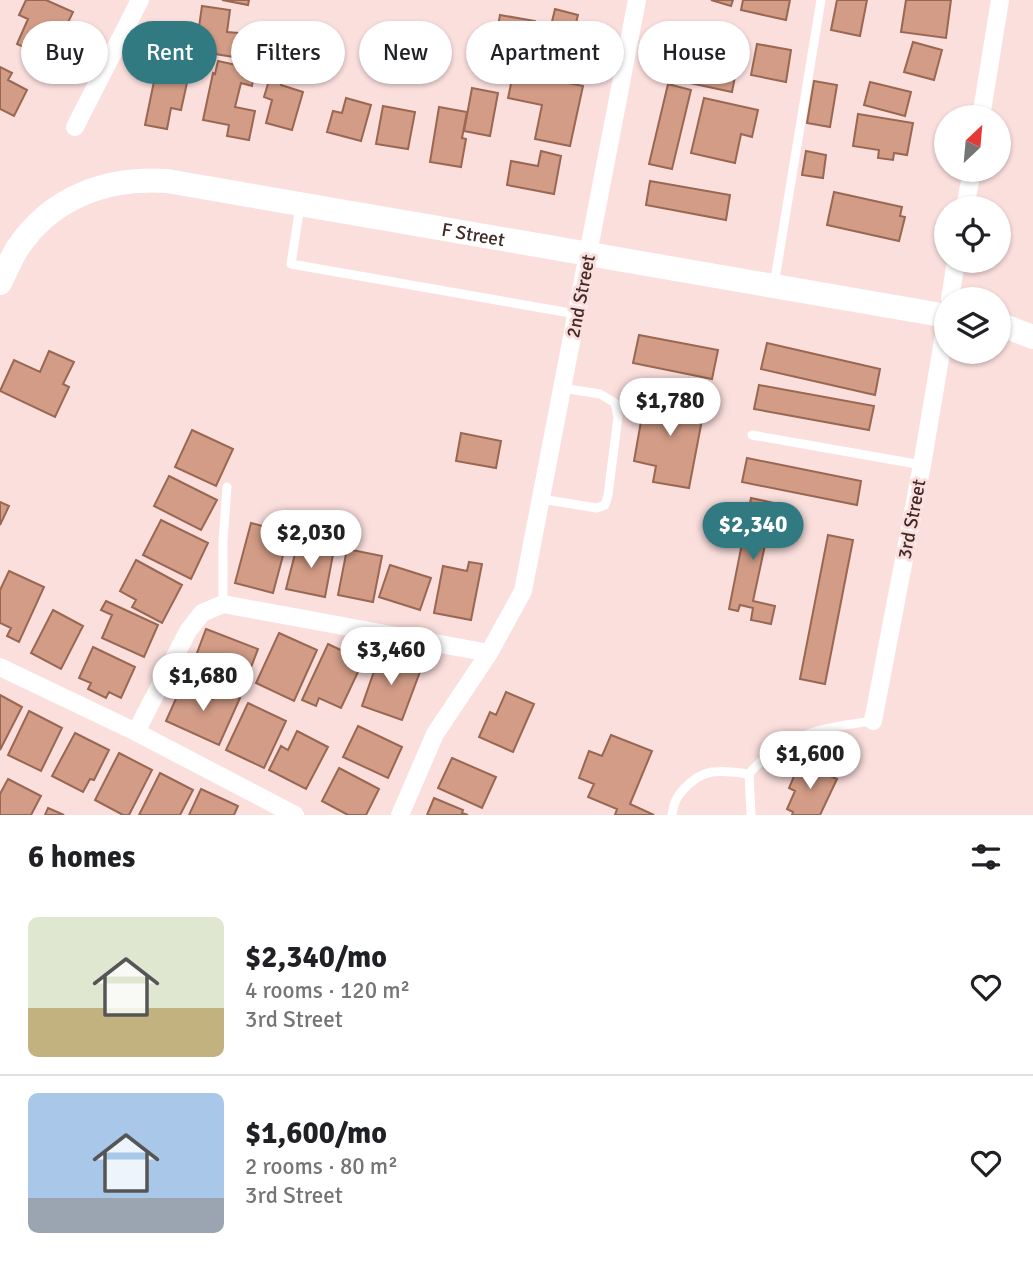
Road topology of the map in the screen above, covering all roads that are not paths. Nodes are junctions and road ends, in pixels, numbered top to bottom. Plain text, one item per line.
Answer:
1 (140, 0) edge
2 (637, 0) edge
3 (821, 0) edge
4 (1000, 0) edge
5 (983, 105) edge
6 (75, 127) dead end
7 (300, 204) junction
8 (588, 252) junction
9 (0, 284) edge
10 (774, 286) junction
11 (576, 314) junction
12 (934, 314) edge
13 (1033, 323) edge
14 (1011, 324) edge
15 (1011, 329) edge
16 (1033, 337) edge
17 (939, 364) edge
18 (562, 388) junction
19 (752, 435) dead end
20 (922, 465) junction
21 (227, 487) dead end
22 (541, 499) junction
23 (223, 604) junction
24 (489, 653) junction
25 (0, 667) edge
26 (873, 721) joint
27 (136, 732) junction
28 (749, 774) junction
29 (295, 815) edge
30 (400, 815) edge
31 (672, 815) edge
32 (751, 815) edge

1 - 6 street
2 - 8 street, 2nd Street
3 - 10 lane
4 - 5 street
7 - 8 main road, F Street
7 - 9 main road, F Street
7 - 11 lane
8 - 10 main road, F Street
8 - 11 street, 2nd Street
10 - 12 main road, F Street
11 - 18 street, 2nd Street
13 - 14 main road
15 - 16 main road
17 - 20 street, 3rd Street
18 - 22 street, 2nd Street
18 - 22 lane
19 - 20 lane
20 - 26 street, 3rd Street
21 - 23 lane
22 - 24 street, 2nd Street
23 - 24 street
23 - 27 street
24 - 30 street, 2nd Street
25 - 27 street
26 - 28 lane
27 - 29 street
28 - 31 lane
28 - 32 lane

